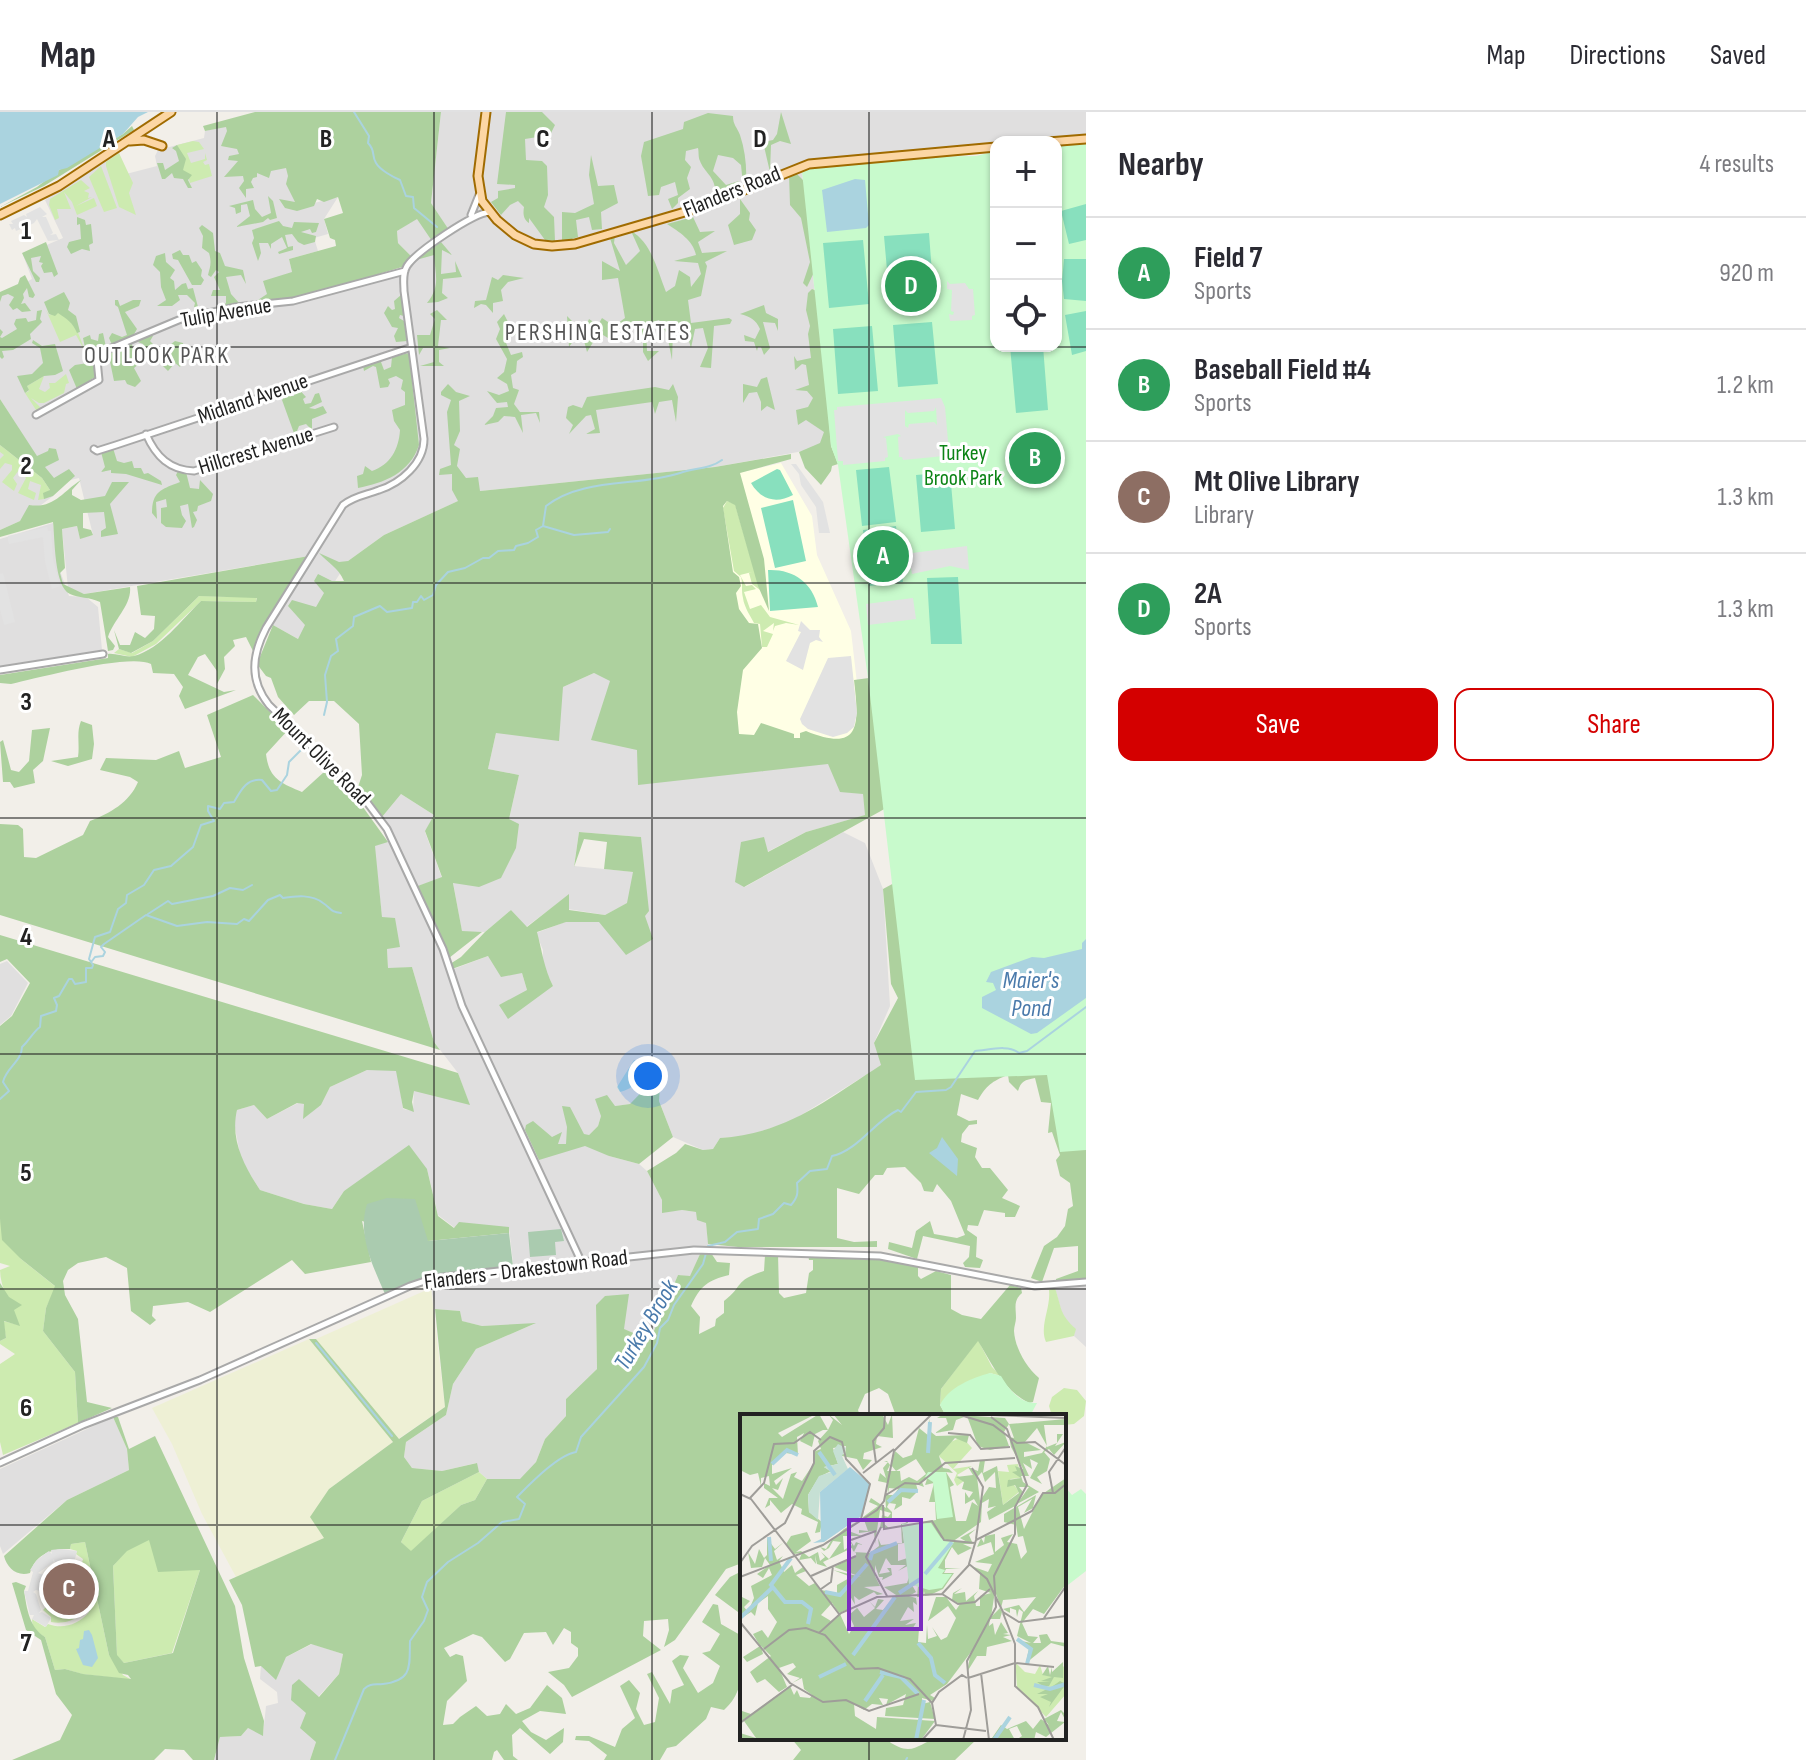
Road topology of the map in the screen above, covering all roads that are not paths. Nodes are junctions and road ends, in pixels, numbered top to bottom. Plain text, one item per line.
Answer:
1 (171, 112) edge
2 (486, 112) edge
3 (1086, 139) edge
4 (1062, 141) edge
5 (124, 143) junction
6 (162, 146) dead end
7 (990, 148) edge
8 (480, 194) junction
9 (487, 208) junction
10 (0, 215) edge
11 (470, 217) junction
12 (405, 271) junction
13 (412, 347) junction
14 (36, 415) dead end
15 (334, 427) dead end
16 (146, 434) junction
17 (94, 449) dead end
18 (103, 654) dead end
19 (0, 670) edge
20 (581, 1261) junction
21 (1086, 1282) edge
22 (0, 1463) edge

1 - 5 main road
2 - 8 main road
3 - 4 main road
5 - 6 main road
5 - 10 main road
7 - 9 main road, Flanders Road
8 - 9 main road
8 - 11 street
9 - 11 street
11 - 12 street
12 - 13 street, Mount Olive Road
12 - 14 street, Tulip Avenue
13 - 16 street, Midland Avenue
13 - 20 street, Mount Olive Road
15 - 16 street, Hillcrest Avenue
16 - 17 street, Midland Avenue
18 - 19 street
20 - 21 street, Flanders - Drakestown Road
20 - 22 street, Flanders - Drakestown Road

